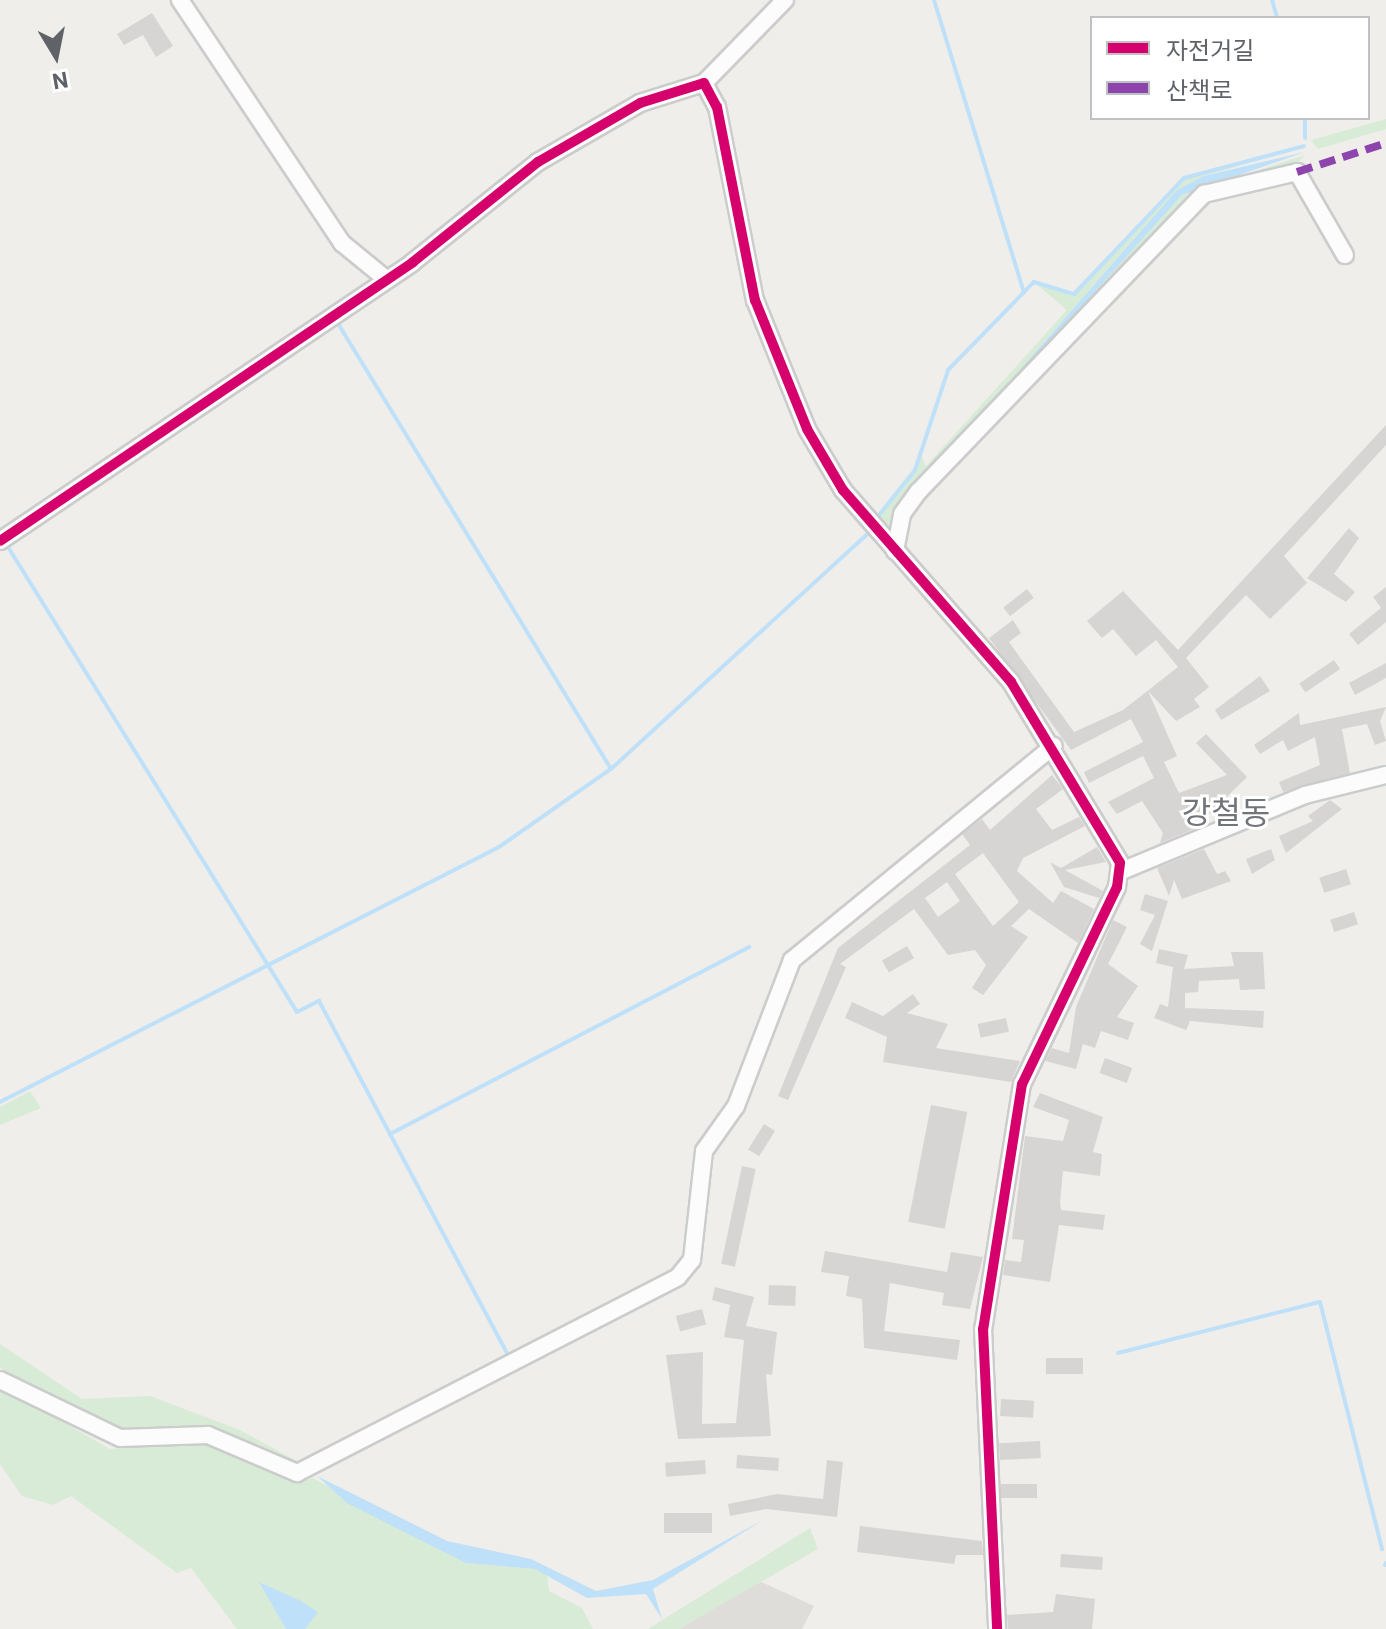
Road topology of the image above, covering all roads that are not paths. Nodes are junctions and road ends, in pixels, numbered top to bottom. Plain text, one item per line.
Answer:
1 (180, 0) edge
2 (785, 0) edge
3 (704, 83) junction
4 (1345, 255) dead end
5 (386, 279) junction
6 (0, 541) edge
7 (895, 551) junction
8 (1053, 746) junction
9 (1386, 775) edge
10 (1119, 872) junction
11 (0, 1380) edge
12 (997, 1629) edge

1 - 5 street
2 - 3 street
3 - 5 street
3 - 7 street
4 - 7 street
5 - 6 street
7 - 8 street
8 - 10 street
8 - 11 street
9 - 10 street
10 - 12 street

